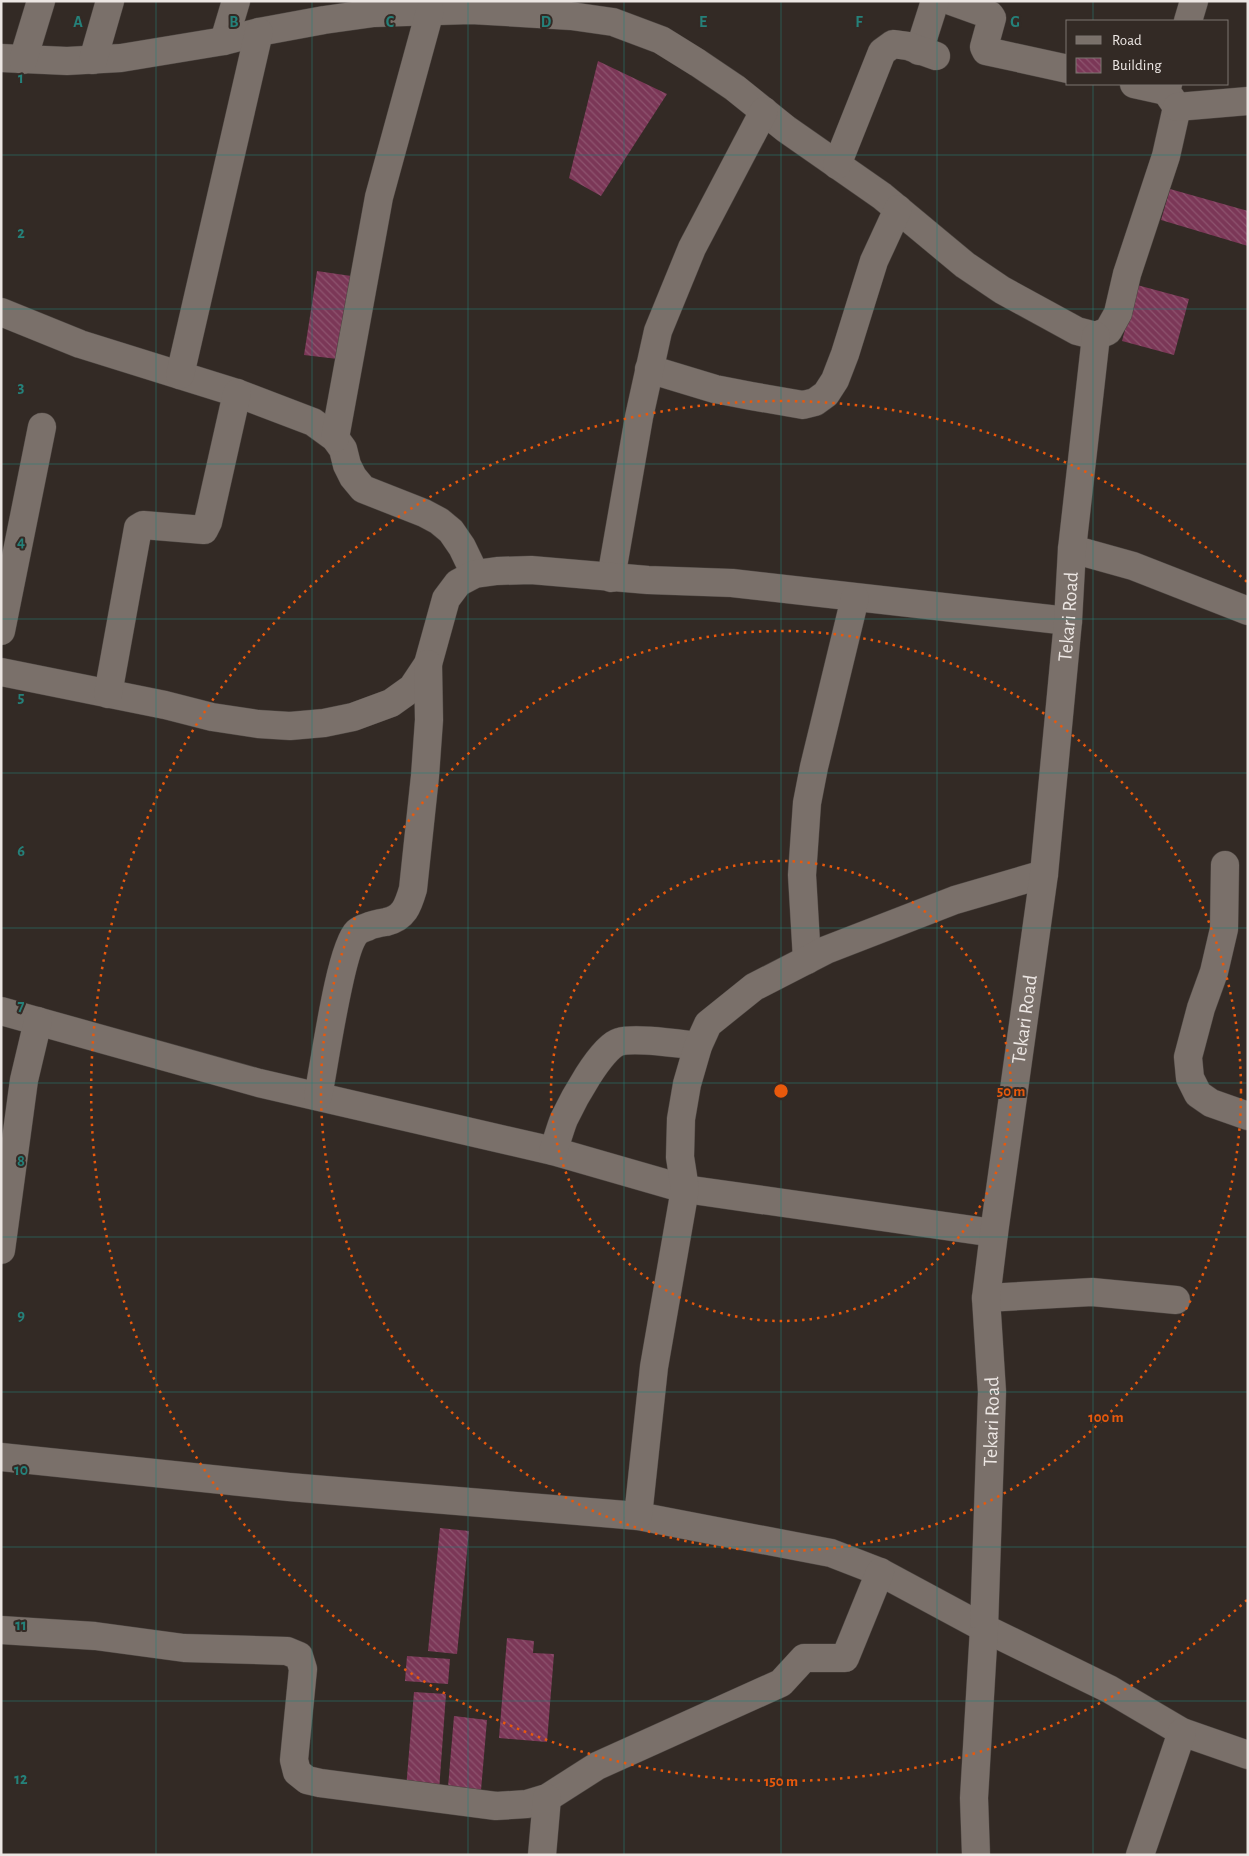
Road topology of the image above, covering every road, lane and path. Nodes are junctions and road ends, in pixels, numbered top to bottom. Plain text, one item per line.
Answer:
1 (42, 1) edge
2 (110, 1) edge
3 (236, 1) edge
4 (935, 1) edge
5 (951, 1) edge
6 (1194, 1) edge
7 (572, 9) edge
8 (430, 12) junction
9 (1188, 20) edge
10 (259, 32) junction
11 (224, 41) junction
12 (12, 59) edge
13 (93, 60) junction
14 (1066, 69) edge
15 (1138, 85) edge
16 (1170, 94) edge
17 (1248, 101) edge
18 (764, 111) junction
19 (837, 165) junction
20 (898, 209) junction
21 (1, 312) edge
22 (1096, 336) junction
23 (649, 369) junction
24 (180, 375) junction
25 (237, 393) junction
26 (42, 427) dead end
27 (335, 438) junction
28 (1072, 549) junction
29 (475, 574) junction
30 (611, 578) junction
31 (855, 598) junction
32 (1248, 611) edge
33 (1068, 621) junction
34 (1, 631) edge
35 (428, 664) junction
36 (1, 672) edge
37 (108, 694) junction
38 (1225, 865) dead end
39 (1044, 874) junction
40 (807, 960) junction
41 (1, 1010) edge
42 (38, 1021) junction
43 (698, 1046) junction
44 (318, 1096) junction
45 (1248, 1116) edge
46 (553, 1151) junction
47 (685, 1189) junction
48 (994, 1233) junction
49 (1, 1250) edge
50 (986, 1298) junction
51 (1176, 1300) dead end
52 (1, 1456) edge
53 (638, 1516) junction
54 (880, 1572) junction
55 (984, 1628) junction
56 (1, 1630) edge
57 (1182, 1732) junction
58 (1248, 1756) edge
59 (547, 1798) junction
60 (542, 1855) edge
61 (976, 1855) edge
62 (1140, 1855) edge

1 - 12 street
2 - 13 street
3 - 11 street
4 - 19 street
5 - 14 street
6 - 9 street
7 - 8 street
7 - 18 street
8 - 10 street
8 - 27 street
10 - 11 street
10 - 24 street
11 - 13 street
12 - 13 street
15 - 16 street
16 - 17 street
16 - 22 street
18 - 19 street
18 - 23 street
19 - 20 street
20 - 22 street
20 - 23 street
21 - 24 street
22 - 28 street, Tekari Road
23 - 30 street
24 - 25 street
25 - 27 street
25 - 37 street
26 - 34 street
27 - 29 street
28 - 32 street
28 - 33 street, Tekari Road
29 - 30 street
29 - 35 street
30 - 31 street
31 - 33 street
31 - 40 street
33 - 39 street, Tekari Road
35 - 37 street
35 - 44 street
36 - 37 street
38 - 45 street
39 - 40 street
39 - 48 street, Tekari Road
40 - 43 street
41 - 42 street
42 - 44 street
42 - 49 street
43 - 46 street
43 - 47 street
44 - 46 street
46 - 47 street
47 - 48 street
47 - 53 street
48 - 50 street, Tekari Road
50 - 51 street
50 - 55 street, Tekari Road
52 - 53 street
53 - 54 street
54 - 55 street
54 - 59 street
55 - 57 street
55 - 61 street, Tekari Road
56 - 59 street
57 - 58 street
57 - 62 street
59 - 60 street

